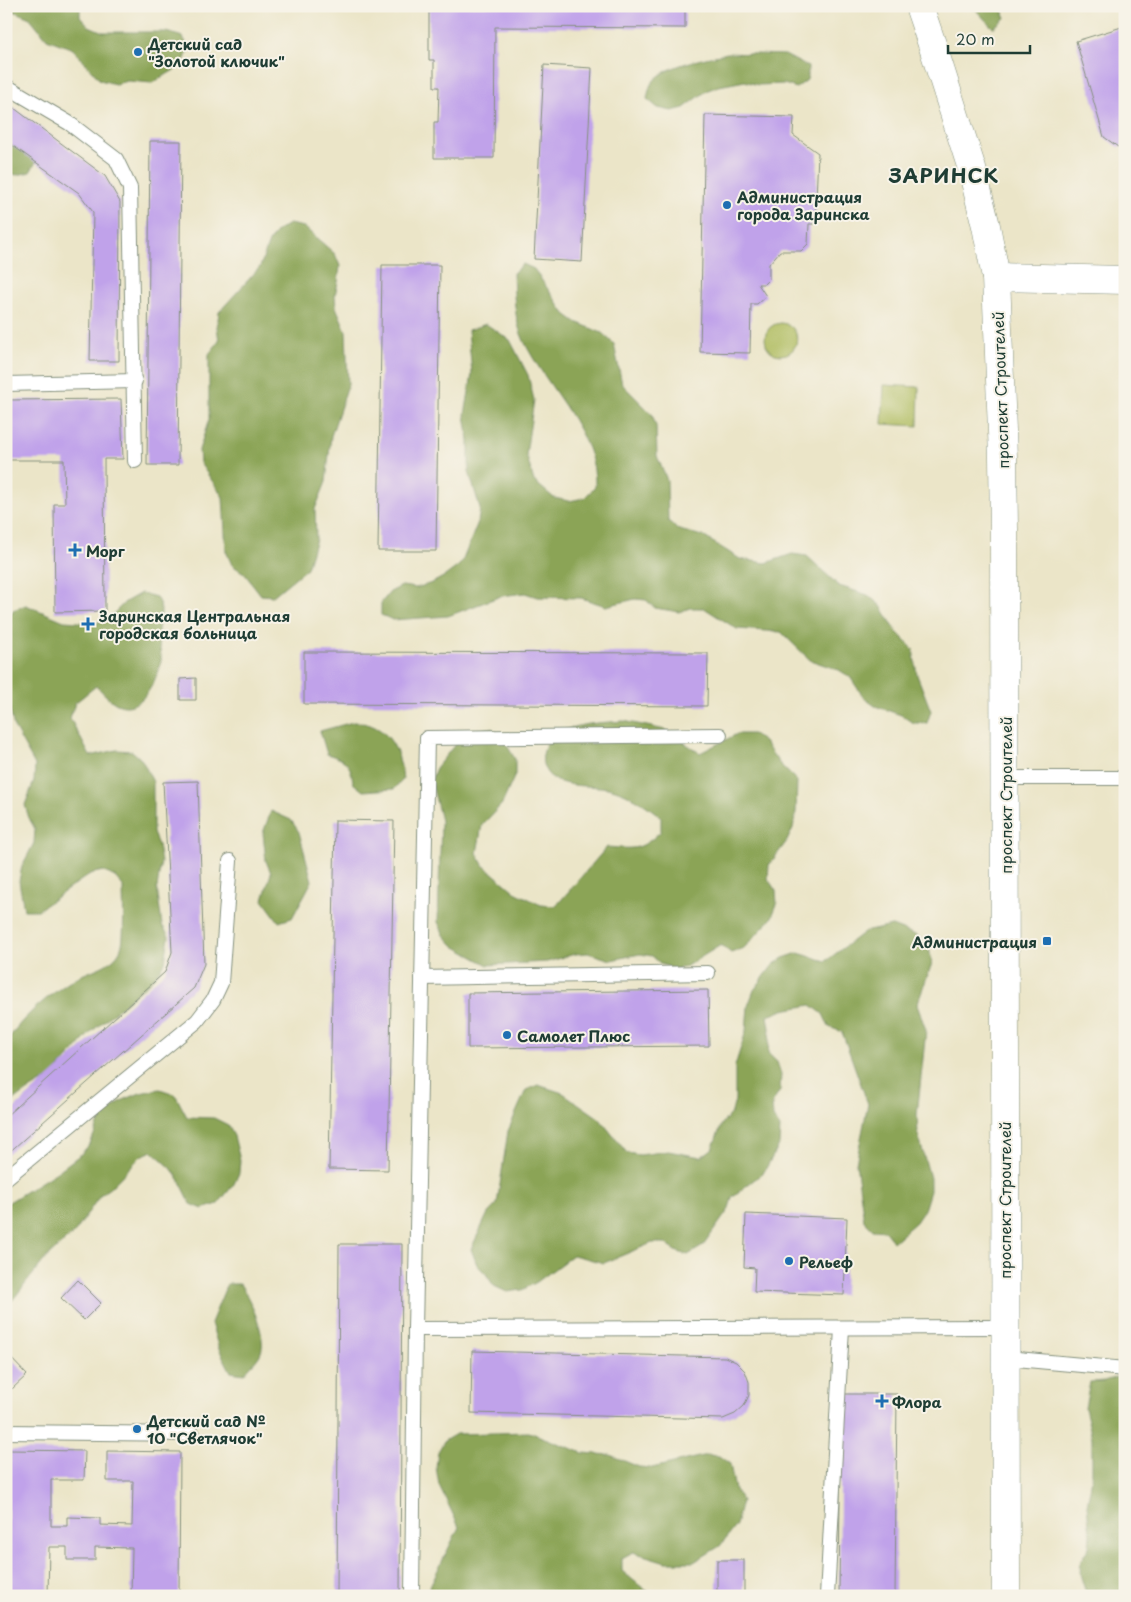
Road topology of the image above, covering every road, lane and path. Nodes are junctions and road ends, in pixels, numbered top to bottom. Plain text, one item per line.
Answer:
1 (919, 6) edge
2 (6, 86) edge
3 (996, 277) junction
4 (1125, 280) edge
5 (135, 381) junction
6 (6, 384) edge
7 (135, 461) dead end
8 (720, 734) dead end
9 (1005, 778) junction
10 (1125, 778) edge
11 (230, 861) dead end
12 (708, 972) dead end
13 (422, 978) junction
14 (6, 1178) edge
15 (1005, 1326) junction
16 (842, 1328) junction
17 (415, 1329) junction
18 (1006, 1358) junction
19 (1125, 1369) edge
20 (6, 1432) edge
21 (193, 1434) dead end
22 (412, 1596) edge
23 (827, 1596) edge
24 (1006, 1596) edge

1 - 3 street, проспект Строителей
2 - 5 lane
3 - 4 street
3 - 9 street, проспект Строителей
5 - 6 lane
5 - 7 lane
8 - 13 lane
9 - 10 lane
9 - 15 street, проспект Строителей
11 - 14 lane
12 - 13 lane
13 - 17 lane
15 - 16 lane
15 - 18 street, проспект Строителей
16 - 17 lane
16 - 23 lane
17 - 22 lane
18 - 19 lane
18 - 24 street, проспект Строителей
20 - 21 lane

